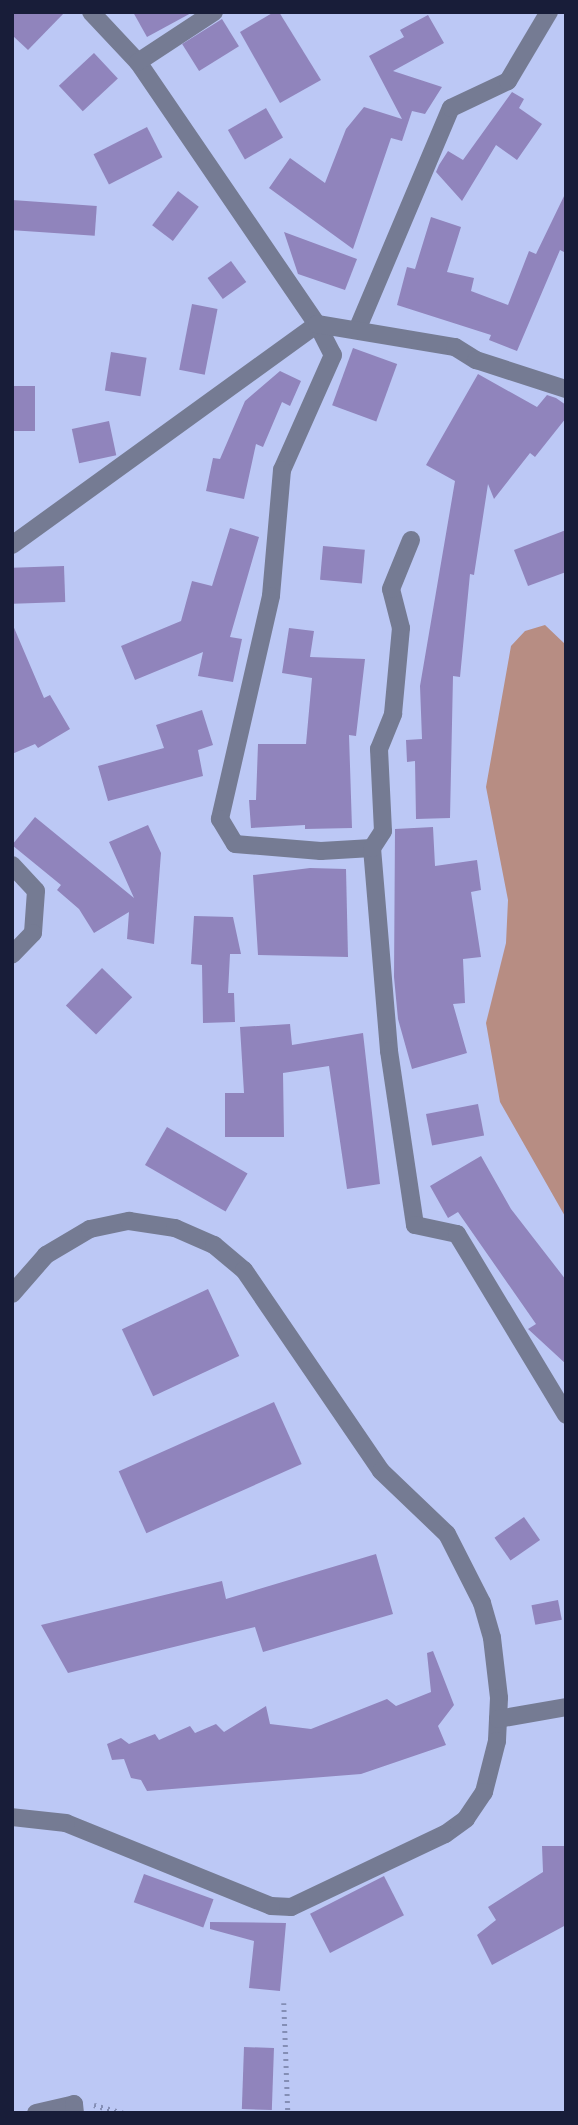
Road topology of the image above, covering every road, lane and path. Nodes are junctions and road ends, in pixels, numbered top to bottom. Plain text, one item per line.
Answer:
1 (91, 12) edge
2 (214, 12) edge
3 (549, 12) edge
4 (138, 62) junction
5 (317, 324) junction
6 (357, 330) junction
7 (566, 389) edge
8 (411, 540) dead end
9 (12, 545) edge
10 (372, 848) junction
11 (12, 865) edge
12 (12, 955) edge
13 (12, 1294) edge
14 (566, 1415) edge
15 (566, 1707) edge
16 (498, 1719) junction
17 (12, 1817) edge
18 (284, 2003) dead end
19 (75, 2108) edge
20 (36, 2113) edge
21 (123, 2113) edge
22 (288, 2113) edge

1 - 4 street
2 - 4 street
3 - 6 street
4 - 5 street
5 - 6 street
5 - 9 street
5 - 10 street
6 - 7 street
8 - 10 street
10 - 14 street
11 - 12 street
13 - 16 street
15 - 16 street
16 - 17 street
18 - 22 path
19 - 20 street
19 - 21 path

